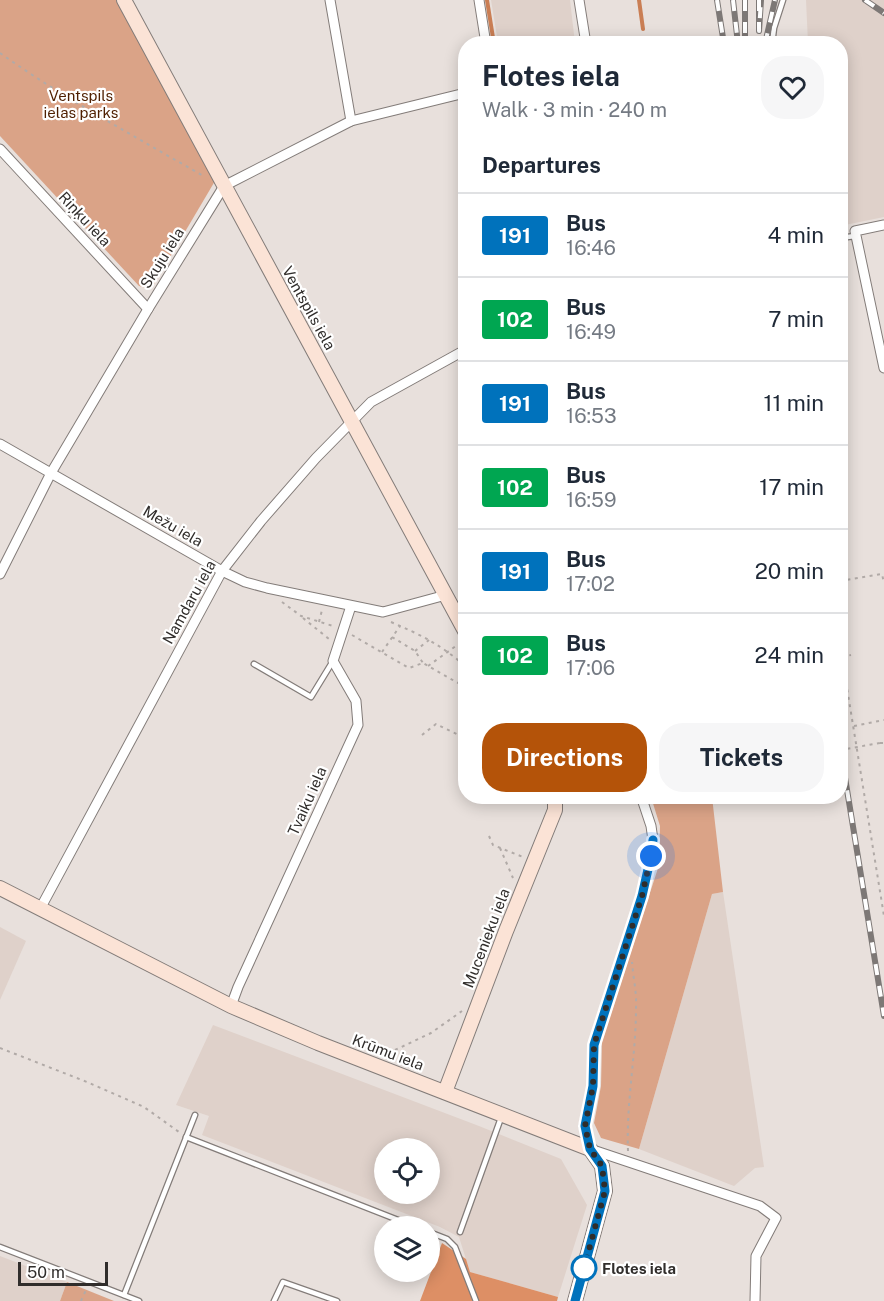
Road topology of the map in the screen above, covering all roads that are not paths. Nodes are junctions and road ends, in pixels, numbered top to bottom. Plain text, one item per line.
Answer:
1 (124, 0) edge
2 (330, 0) edge
3 (479, 0) edge
4 (579, 0) edge
5 (783, 0) edge
6 (485, 36) edge
7 (585, 36) edge
8 (773, 36) edge
9 (458, 95) edge
10 (351, 121) junction
11 (0, 149) edge
12 (224, 186) junction
13 (884, 225) edge
14 (856, 233) junction
15 (848, 236) edge
16 (148, 309) junction
17 (458, 354) edge
18 (884, 368) edge
19 (352, 421) junction
20 (0, 444) edge
21 (51, 473) junction
22 (0, 550) edge
23 (10, 555) junction
24 (222, 571) junction
25 (0, 574) edge
26 (446, 595) junction
27 (351, 606) junction
28 (458, 618) edge
29 (333, 661) junction
30 (254, 664) dead end
31 (555, 804) edge
32 (644, 804) edge
33 (0, 888) edge
34 (40, 909) junction
35 (231, 1006) junction
36 (445, 1092) junction
37 (502, 1114) junction
38 (195, 1115) dead end
39 (186, 1137) junction
40 (590, 1149) junction
41 (388, 1216) edge
42 (460, 1232) dead end
43 (440, 1236) edge
44 (0, 1246) edge
45 (124, 1295) junction
46 (139, 1301) edge
47 (274, 1301) edge
48 (337, 1301) edge
49 (476, 1301) edge
50 (575, 1301) edge
51 (755, 1301) edge

1 - 12 street, Ventspils iela
2 - 10 street
3 - 6 street
4 - 7 street
5 - 8 lane
9 - 10 street
10 - 12 street
11 - 16 street, Riņķu iela
12 - 16 street, Skuju iela
12 - 19 street, Ventspils iela
13 - 14 street
14 - 15 lane
14 - 18 street
16 - 21 street, Skuju iela
17 - 19 street, Namdaru iela
19 - 24 street, Namdaru iela
19 - 26 street, Ventspils iela
20 - 21 street, Mežu iela
21 - 23 street, Skuju iela
21 - 24 street, Mežu iela
22 - 23 street
23 - 25 street, Skuju iela
24 - 27 street, Mežu iela
24 - 34 street, Namdaru iela
26 - 27 street, Mežu iela
26 - 28 street, Ventspils iela
27 - 29 street
29 - 30 lane
29 - 35 street, Tvaiku iela
31 - 36 street, Mucenieku iela
32 - 40 street
33 - 34 street, Krūmu iela
34 - 35 street, Krūmu iela
35 - 36 street, Krūmu iela
36 - 37 street, Krūmu iela
37 - 40 street, Krūmu iela
37 - 42 lane
38 - 39 lane
39 - 41 lane
39 - 45 lane
40 - 50 street
40 - 51 street, Krūmu iela
43 - 49 lane
44 - 45 lane
45 - 46 lane
47 - 48 lane

